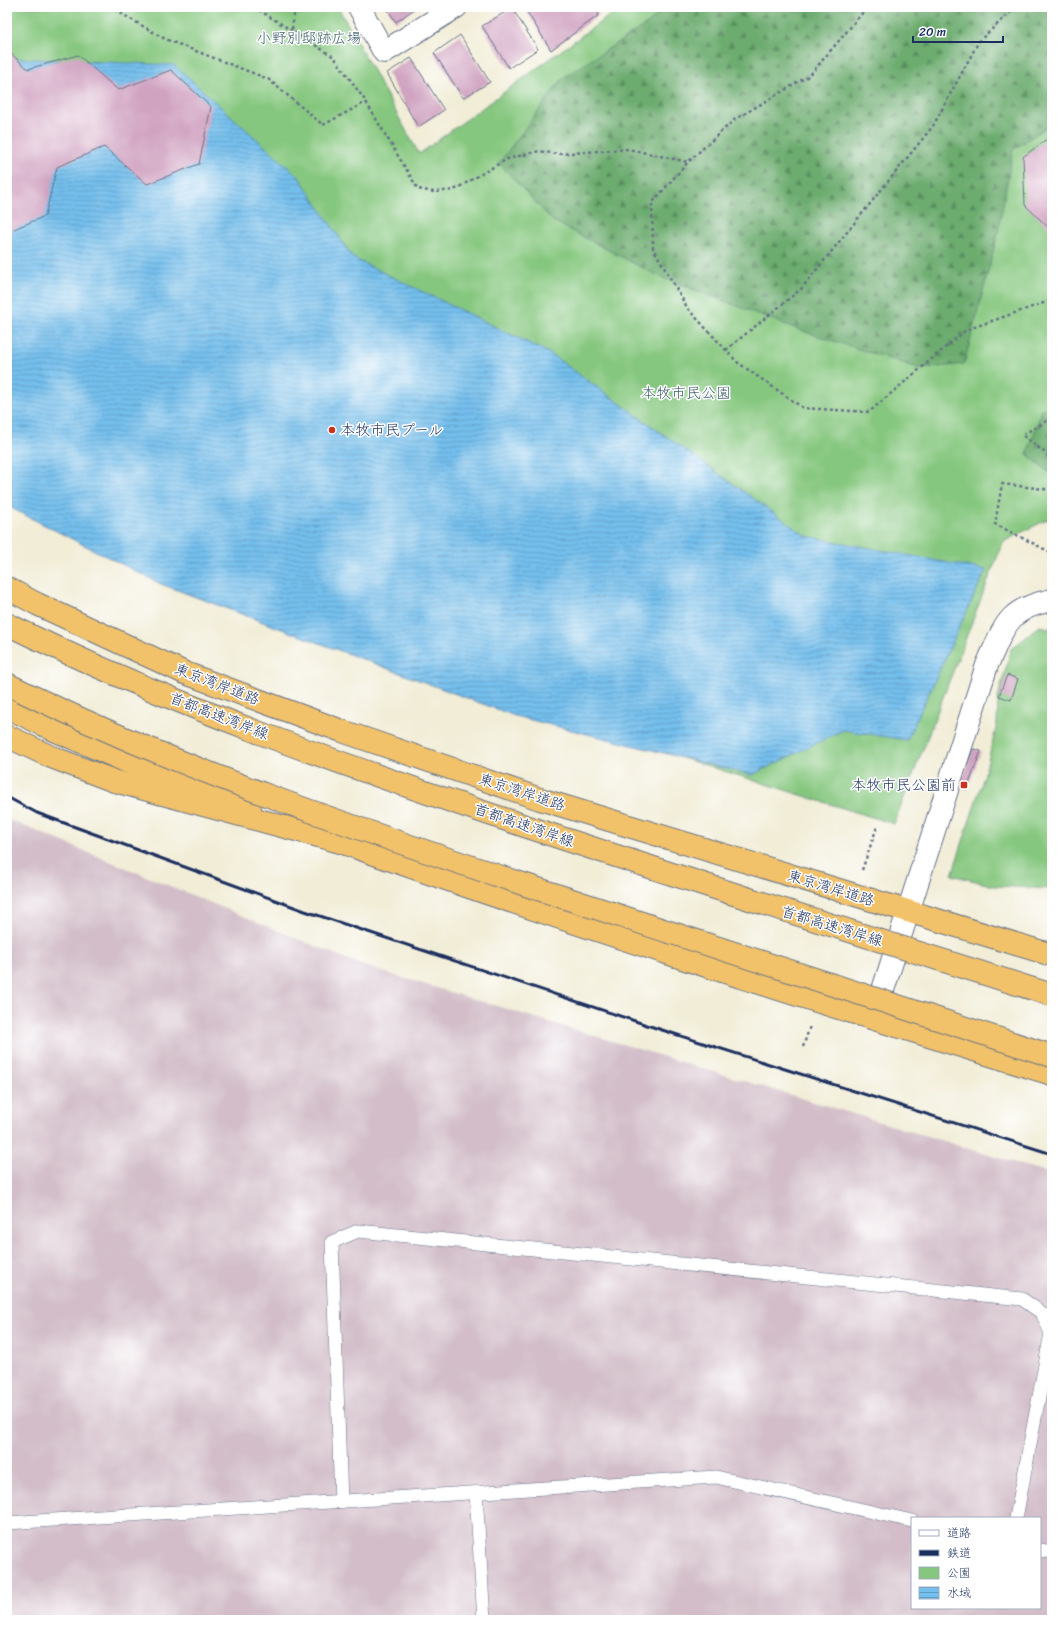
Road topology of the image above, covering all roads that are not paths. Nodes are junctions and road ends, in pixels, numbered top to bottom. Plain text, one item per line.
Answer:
1 (359, 7) edge
2 (456, 7) edge
3 (7, 588) edge
4 (1052, 600) edge
5 (7, 624) edge
6 (7, 684) edge
7 (7, 707) edge
8 (7, 736) edge
9 (340, 842) junction
10 (908, 911) junction
11 (1014, 944) junction
12 (1052, 948) edge
13 (1052, 955) edge
14 (1052, 995) edge
15 (874, 1020) junction
16 (1052, 1056) edge
17 (1052, 1074) edge
18 (476, 1493) junction
19 (341, 1502) junction
20 (1016, 1517) edge
21 (911, 1521) edge
22 (7, 1523) edge
23 (1041, 1550) edge
24 (1052, 1552) edge
25 (484, 1620) edge

1 - 2 street
3 - 10 highway, 東京湾岸道路
4 - 10 street
5 - 14 highway, 首都高速湾岸線, bridge
6 - 16 highway, bridge
7 - 9 highway
8 - 9 highway
9 - 15 highway
10 - 11 highway, 東京湾岸道路
10 - 15 street
11 - 12 street
11 - 13 highway, 東京湾岸道路
15 - 17 highway
18 - 19 lane
18 - 21 lane
18 - 25 lane
19 - 20 lane
19 - 22 lane
23 - 24 lane

